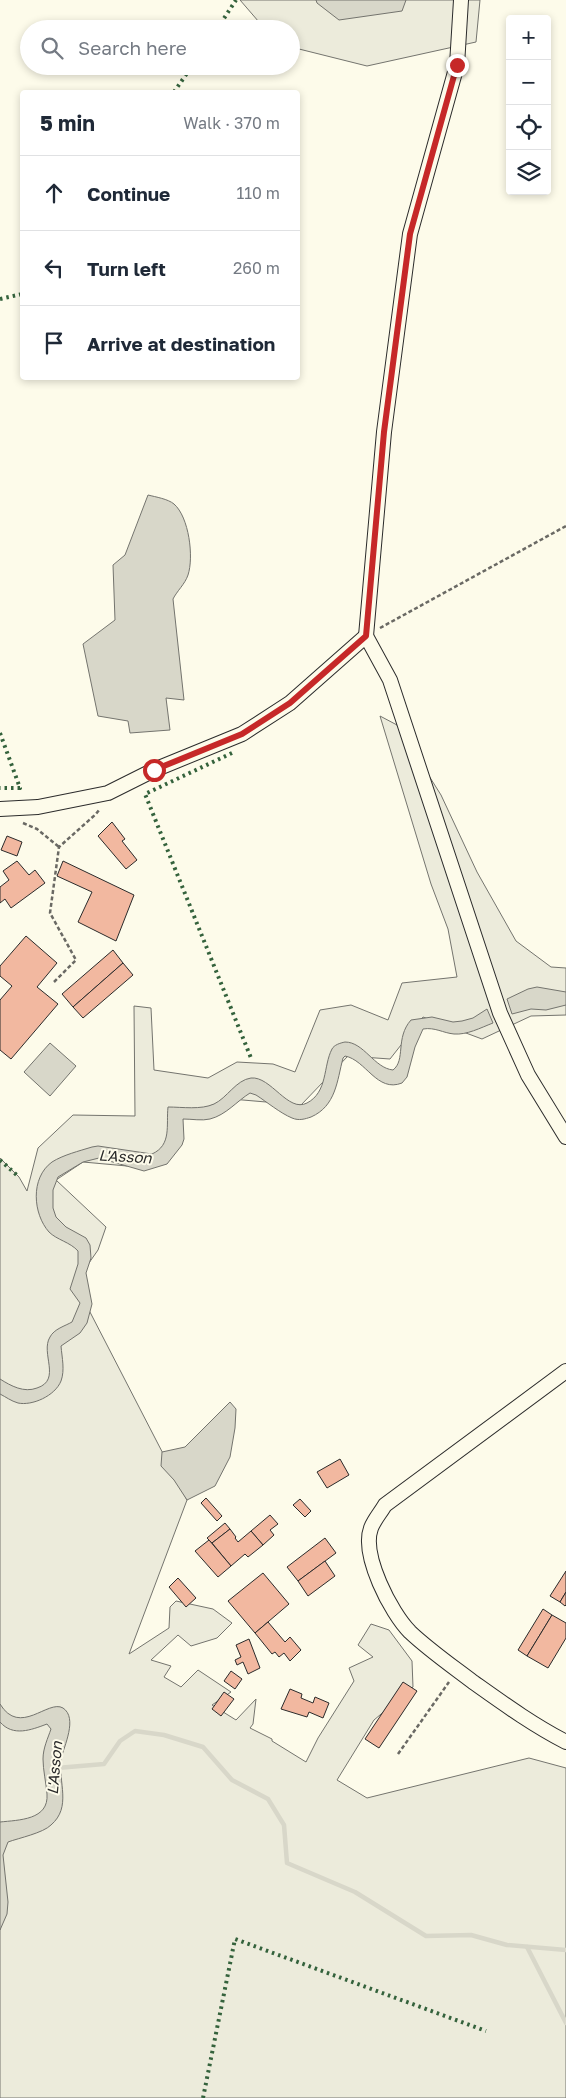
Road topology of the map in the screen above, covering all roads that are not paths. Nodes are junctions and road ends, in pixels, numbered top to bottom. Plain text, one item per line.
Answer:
1 (461, 0) edge
2 (366, 636) junction
3 (0, 809) edge
4 (566, 1138) edge
5 (566, 1371) edge
6 (566, 1742) edge

1 - 2 street
2 - 3 street
2 - 4 street
5 - 6 street

